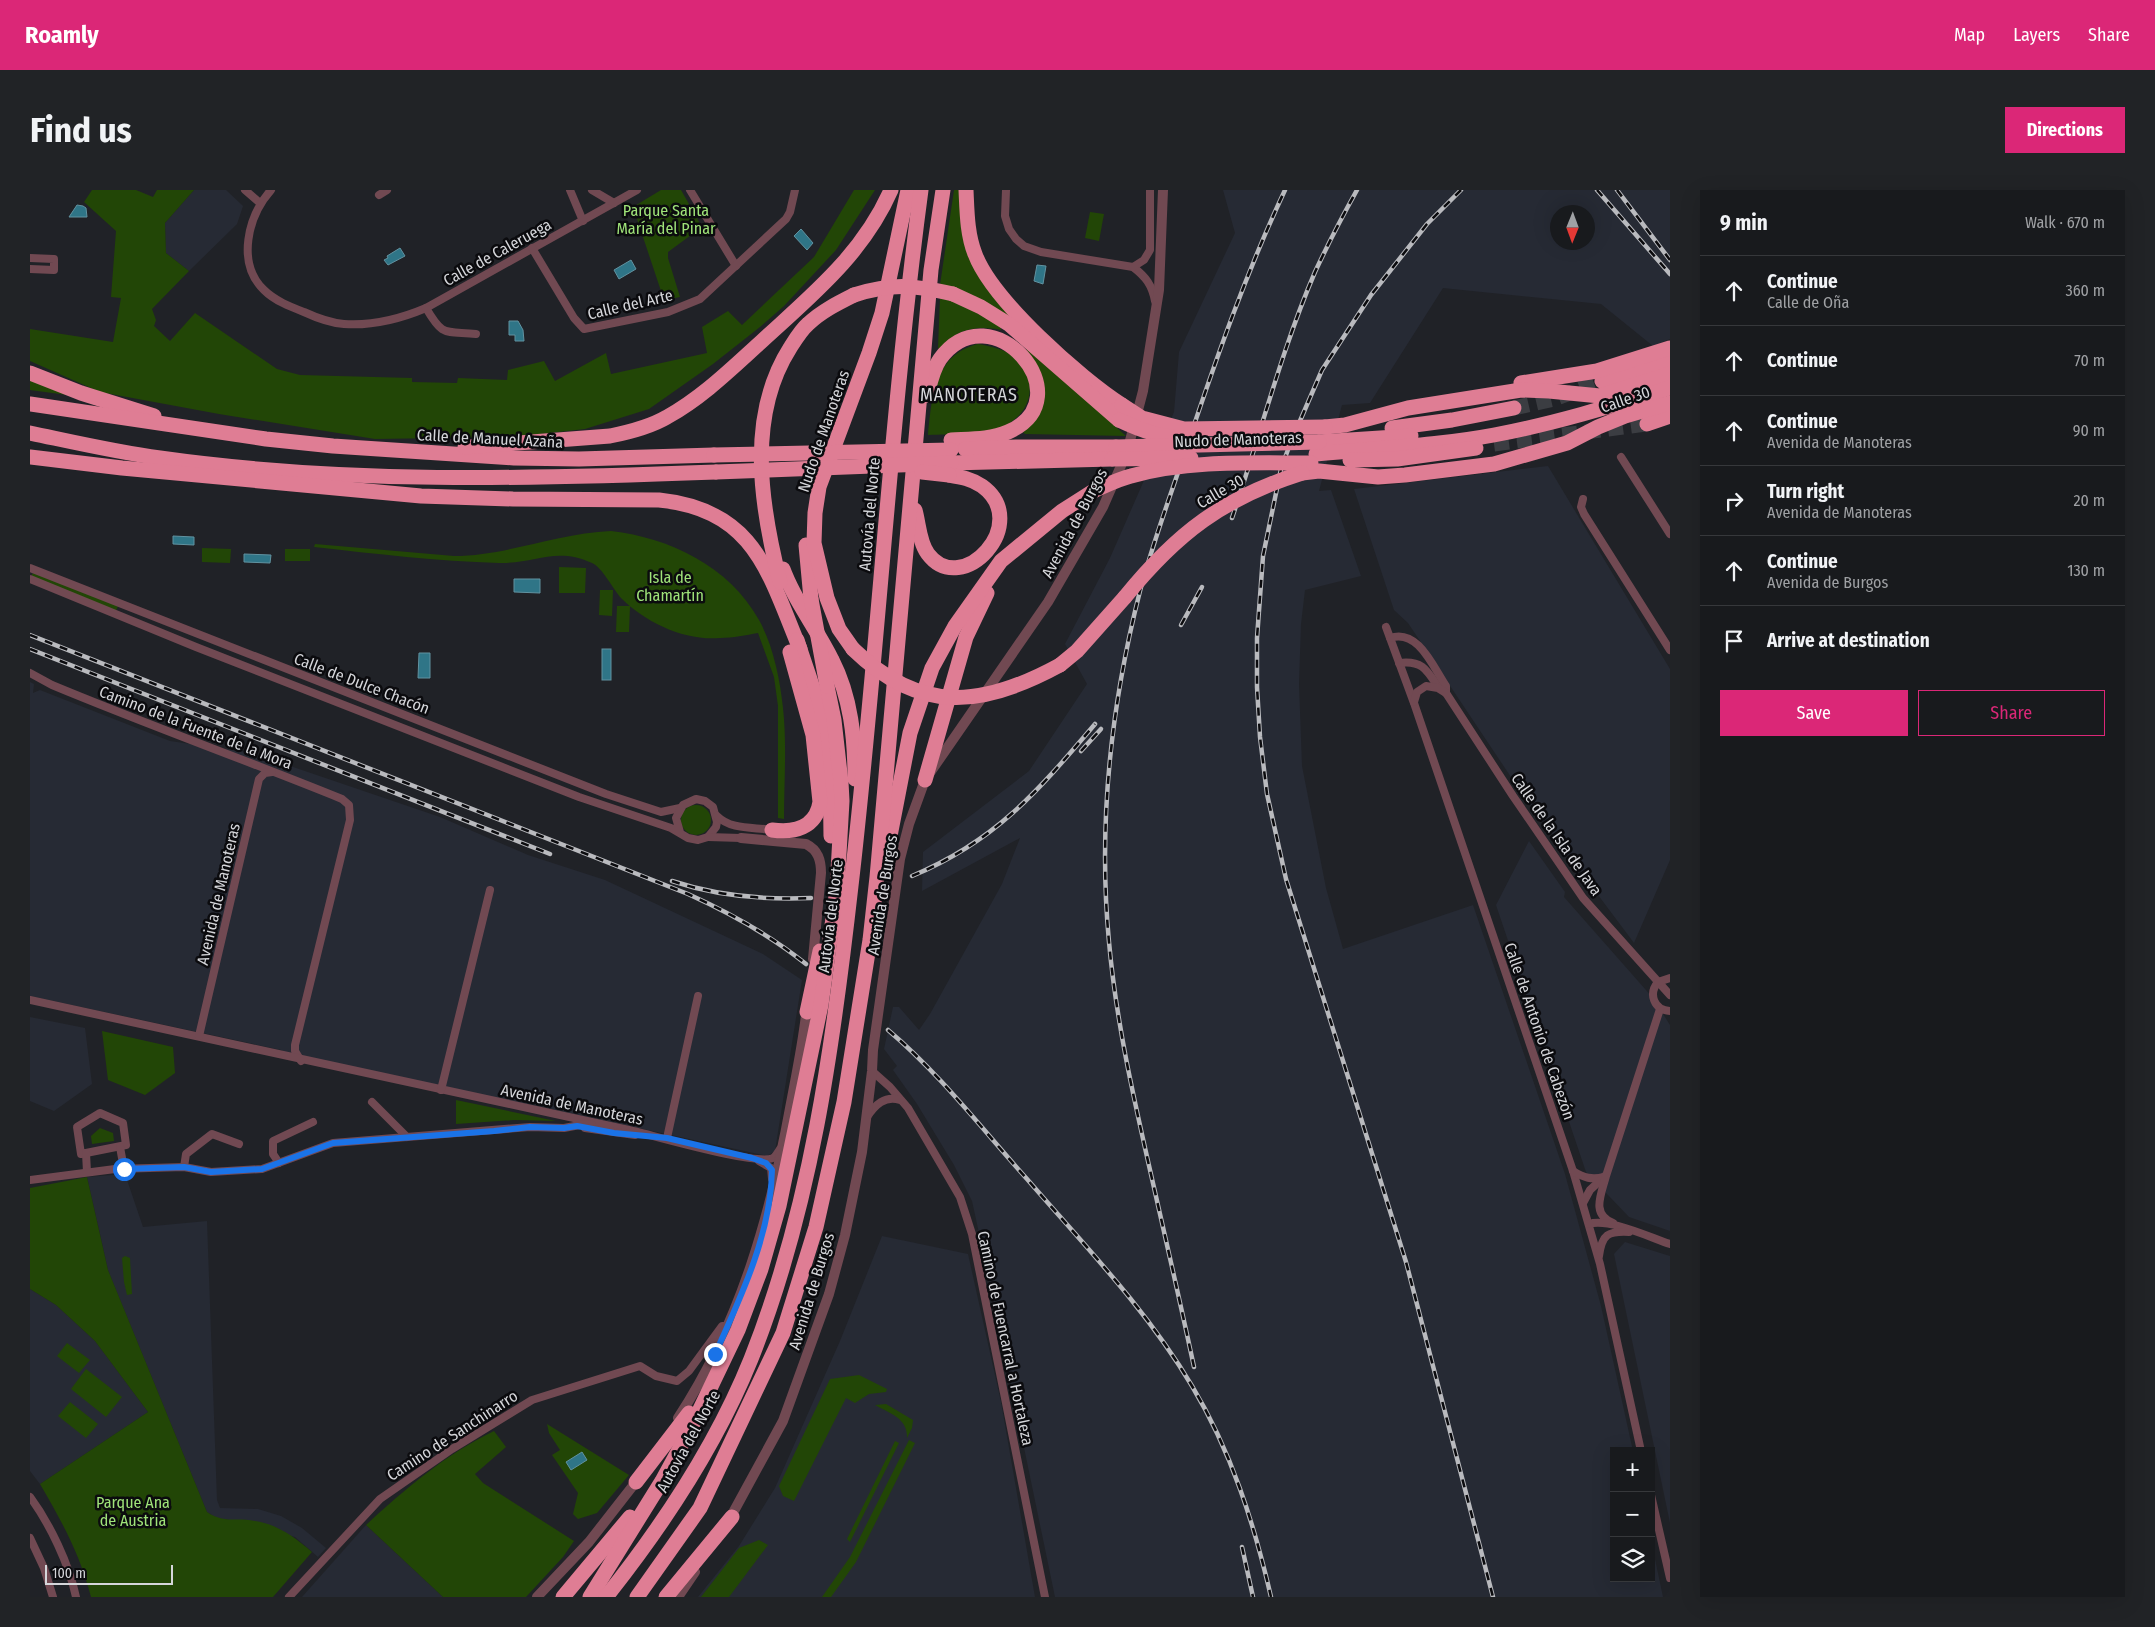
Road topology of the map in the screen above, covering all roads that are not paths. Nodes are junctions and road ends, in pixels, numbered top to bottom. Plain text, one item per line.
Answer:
1 (245, 190) edge
2 (271, 190) edge
3 (387, 190) edge
4 (570, 190) edge
5 (592, 190) edge
6 (637, 190) edge
7 (690, 190) edge
8 (796, 190) edge
9 (891, 190) edge
10 (908, 190) edge
11 (921, 190) edge
12 (942, 190) edge
13 (966, 190) edge
14 (1006, 190) edge
15 (1150, 190) edge
16 (1163, 190) edge
17 (379, 194) dead end
18 (260, 203) junction
19 (614, 203) junction
20 (582, 221) junction
21 (532, 248) junction
22 (30, 258) edge
23 (736, 266) junction
24 (1133, 267) junction
25 (30, 269) edge
26 (1156, 306) junction
27 (426, 308) junction
28 (476, 334) dead end
29 (1670, 348) edge
30 (1670, 360) edge
31 (30, 373) edge
32 (1670, 374) edge
33 (1601, 388) junction
34 (1670, 388) edge
35 (1670, 395) edge
36 (1670, 403) edge
37 (30, 404) edge
38 (1514, 408) tunnel mouth
39 (1393, 411) junction
40 (1121, 413) junction
41 (1670, 416) edge
42 (1647, 424) tunnel mouth
43 (183, 427) junction
44 (1172, 427) joint
45 (917, 432) junction
46 (30, 433) edge
47 (1494, 444) tunnel mouth
48 (1163, 446) junction
49 (1319, 448) junction
50 (389, 450) junction
51 (30, 452) edge
52 (1114, 453) junction
53 (30, 457) edge
54 (951, 457) junction
55 (1622, 457) dead end
56 (160, 458) junction
57 (302, 472) junction
58 (763, 490) junction
59 (456, 496) junction
60 (1582, 499) dead end
61 (912, 501) junction
62 (815, 513) junction
63 (1670, 534) edge
64 (1023, 543) junction
65 (750, 544) junction
66 (30, 568) edge
67 (30, 579) edge
68 (1386, 627) dead end
69 (1390, 638) junction
70 (223, 644) junction
71 (800, 649) junction
72 (853, 649) joint
73 (1670, 650) edge
74 (218, 655) junction
75 (1399, 663) junction
76 (30, 673) edge
77 (305, 675) junction
78 (302, 688) junction
79 (1438, 688) junction
80 (1446, 693) junction
81 (1414, 703) junction
82 (400, 713) junction
83 (396, 724) junction
84 (491, 748) junction
85 (487, 760) junction
86 (276, 772) junction
87 (925, 780) junction
88 (583, 785) junction
89 (579, 797) junction
90 (680, 808) junction
91 (716, 816) junction
92 (772, 830) joint
93 (680, 832) junction
94 (708, 836) junction
95 (741, 838) joint
96 (854, 862) junction
97 (877, 877) junction
98 (490, 890) dead end
99 (823, 939) junction
100 (1670, 978) edge
101 (1658, 982) junction
102 (1670, 995) edge
103 (698, 996) dead end
104 (30, 1000) edge
105 (1660, 1009) junction
106 (1670, 1011) edge
107 (807, 1012) junction
108 (199, 1036) junction
109 (295, 1045) junction
110 (282, 1056) junction
111 (301, 1060) junction
112 (807, 1071) junction
113 (872, 1071) junction
114 (442, 1090) junction
115 (900, 1100) junction
116 (372, 1102) dead end
117 (551, 1113) junction
118 (867, 1118) junction
119 (313, 1122) dead end
120 (577, 1126) junction
121 (626, 1129) junction
122 (407, 1137) junction
123 (667, 1138) junction
124 (784, 1143) junction
125 (239, 1144) dead end
126 (120, 1147) junction
127 (86, 1153) junction
128 (752, 1158) junction
129 (279, 1163) junction
130 (184, 1167) junction
131 (124, 1169) junction
132 (1573, 1171) junction
133 (87, 1172) junction
134 (1606, 1176) junction
135 (30, 1180) edge
136 (771, 1202) junction
137 (1583, 1203) junction
138 (1613, 1223) junction
139 (1589, 1224) junction
140 (1634, 1232) junction
141 (1670, 1244) edge
142 (1599, 1260) junction
143 (733, 1328) junction
144 (693, 1424) junction
145 (1640, 1447) edge
146 (636, 1482) joint
147 (30, 1497) edge
148 (1655, 1512) edge
149 (732, 1517) junction
150 (30, 1538) edge
151 (1670, 1578) edge
152 (53, 1597) edge
153 (76, 1597) edge
154 (289, 1597) edge
155 (537, 1597) edge
156 (563, 1597) edge
157 (590, 1597) edge
158 (606, 1597) edge
159 (637, 1597) edge
160 (666, 1597) edge
161 (678, 1597) edge
162 (1045, 1597) edge

1 - 18 street
2 - 18 street, Calle de Caleruega
3 - 17 street
4 - 20 street
5 - 19 street
6 - 19 street, Calle de Caleruega
7 - 23 street
8 - 23 street, Calle del Arte
9 - 50 highway
10 - 62 highway, Nudo de Manoteras
11 - 96 highway, Autovía del Norte
12 - 45 highway
13 - 40 highway, Nudo de Manoteras
14 - 24 street
15 - 24 street
16 - 26 street, Avenida de Burgos
18 - 27 street, Calle de Caleruega
19 - 20 street, Calle de Caleruega
20 - 21 street, Calle de Caleruega
21 - 23 street, Calle del Arte
21 - 27 street, Calle de Caleruega
22 - 25 street
24 - 26 street
26 - 87 street, Avenida de Burgos
27 - 28 street
29 - 39 highway
30 - 33 highway
31 - 43 highway
32 - 33 highway, Calle 30
33 - 39 highway, Calle 30
33 - 49 highway
34 - 49 highway
35 - 49 highway
36 - 49 highway, Calle 30
37 - 43 highway, Calle de Manuel Azaña
38 - 49 highway
39 - 49 highway, Calle 30
40 - 44 highway, Nudo de Manoteras, bridge
40 - 49 highway, bridge
40 - 58 highway, bridge
41 - 42 highway
43 - 50 highway, Calle de Manuel Azaña
44 - 49 highway, Calle 30, bridge
45 - 54 highway
45 - 61 highway
46 - 56 highway
47 - 49 highway
48 - 49 highway, bridge
48 - 49 highway, bridge
48 - 52 highway, Nudo de Manoteras, bridge
49 - 52 highway, Nudo de Manoteras, bridge
49 - 64 highway, bridge
49 - 72 highway, Calle 30, bridge
50 - 54 highway, Calle de Manuel Azaña, bridge
51 - 56 highway
52 - 54 highway, Nudo de Manoteras
53 - 59 highway
54 - 57 highway, bridge
54 - 61 highway
55 - 63 street
56 - 57 highway
57 - 59 highway
58 - 71 highway
58 - 96 highway
59 - 65 highway
60 - 73 street
61 - 97 highway
62 - 72 highway, Nudo de Manoteras
62 - 112 highway, bridge
64 - 87 highway
64 - 97 highway
65 - 71 highway
65 - 92 highway
66 - 70 street, Calle de Dulce Chacón
67 - 74 street, Calle de Dulce Chacón
68 - 69 street, Calle de Antonio de Cabezón
69 - 75 street, Calle de Antonio de Cabezón
69 - 80 street, Calle de la Isla de Java
70 - 74 street
70 - 77 street, Calle de Dulce Chacón
71 - 99 highway
74 - 78 street, Calle de Dulce Chacón
75 - 79 street, Calle de la Isla de Java
75 - 81 street, Calle de Antonio de Cabezón
76 - 86 street, Camino de la Fuente de la Mora
77 - 78 street
77 - 82 street, Calle de Dulce Chacón
78 - 83 street, Calle de Dulce Chacón
79 - 80 street, Calle de la Isla de Java
79 - 81 street
80 - 101 street, Calle de la Isla de Java
81 - 132 street, Calle de Antonio de Cabezón
82 - 83 street
82 - 84 street, Calle de Dulce Chacón
83 - 85 street, Calle de Dulce Chacón
84 - 85 street
84 - 88 street, Calle de Dulce Chacón
85 - 89 street, Calle de Dulce Chacón
86 - 108 street, Avenida de Manoteras
86 - 109 street, Camino de la Fuente de la Mora
87 - 113 street, Avenida de Burgos
88 - 89 street
88 - 90 street, Calle de Dulce Chacón
89 - 93 street, Calle de Dulce Chacón
90 - 91 street
90 - 93 street
91 - 92 street
91 - 94 street
93 - 94 street
94 - 95 street
95 - 107 street
96 - 158 highway, Autovía del Norte
97 - 159 highway
98 - 114 street
99 - 107 highway
99 - 112 highway
100 - 101 street
101 - 102 street, Calle de la Isla de Java
101 - 105 street
103 - 123 street
104 - 108 street, Avenida de Manoteras
105 - 106 street
105 - 134 street
107 - 124 street
108 - 110 street, Avenida de Manoteras
109 - 110 street
109 - 111 street
110 - 111 street, Avenida de Manoteras
111 - 114 street, Avenida de Manoteras
112 - 143 highway
113 - 115 street, Camino de Fuencarral a Hortaleza
113 - 118 street, Avenida de Burgos
114 - 117 street, Avenida de Manoteras
115 - 118 street
115 - 162 street, Camino de Fuencarral a Hortaleza
116 - 122 street
117 - 120 street
117 - 121 street, Avenida de Manoteras
118 - 149 street, Avenida de Burgos
119 - 129 street
120 - 121 street
120 - 122 street
120 - 123 street
121 - 123 street, Avenida de Manoteras
122 - 129 street
123 - 128 street, Avenida de Manoteras
124 - 128 street, Avenida de Manoteras
124 - 136 street
125 - 130 street
126 - 127 street
126 - 127 street
126 - 131 street
127 - 133 street
128 - 136 street, Avenida de Manoteras
129 - 130 street
130 - 131 street
131 - 133 street
132 - 134 street
132 - 137 street, Calle de Antonio de Cabezón
133 - 135 street
134 - 137 street
134 - 138 street
136 - 143 street
137 - 139 street, Calle de Antonio de Cabezón
138 - 139 street
138 - 140 street
139 - 142 street, Calle de Antonio de Cabezón
140 - 141 street
140 - 142 street
142 - 145 street, Calle de Antonio de Cabezón
143 - 144 highway
143 - 146 highway
143 - 154 street, Camino de Sanchinarro
144 - 156 highway
144 - 157 highway
146 - 155 street
147 - 153 street
148 - 151 street
149 - 160 highway
149 - 161 street, Avenida de Burgos
150 - 152 street

